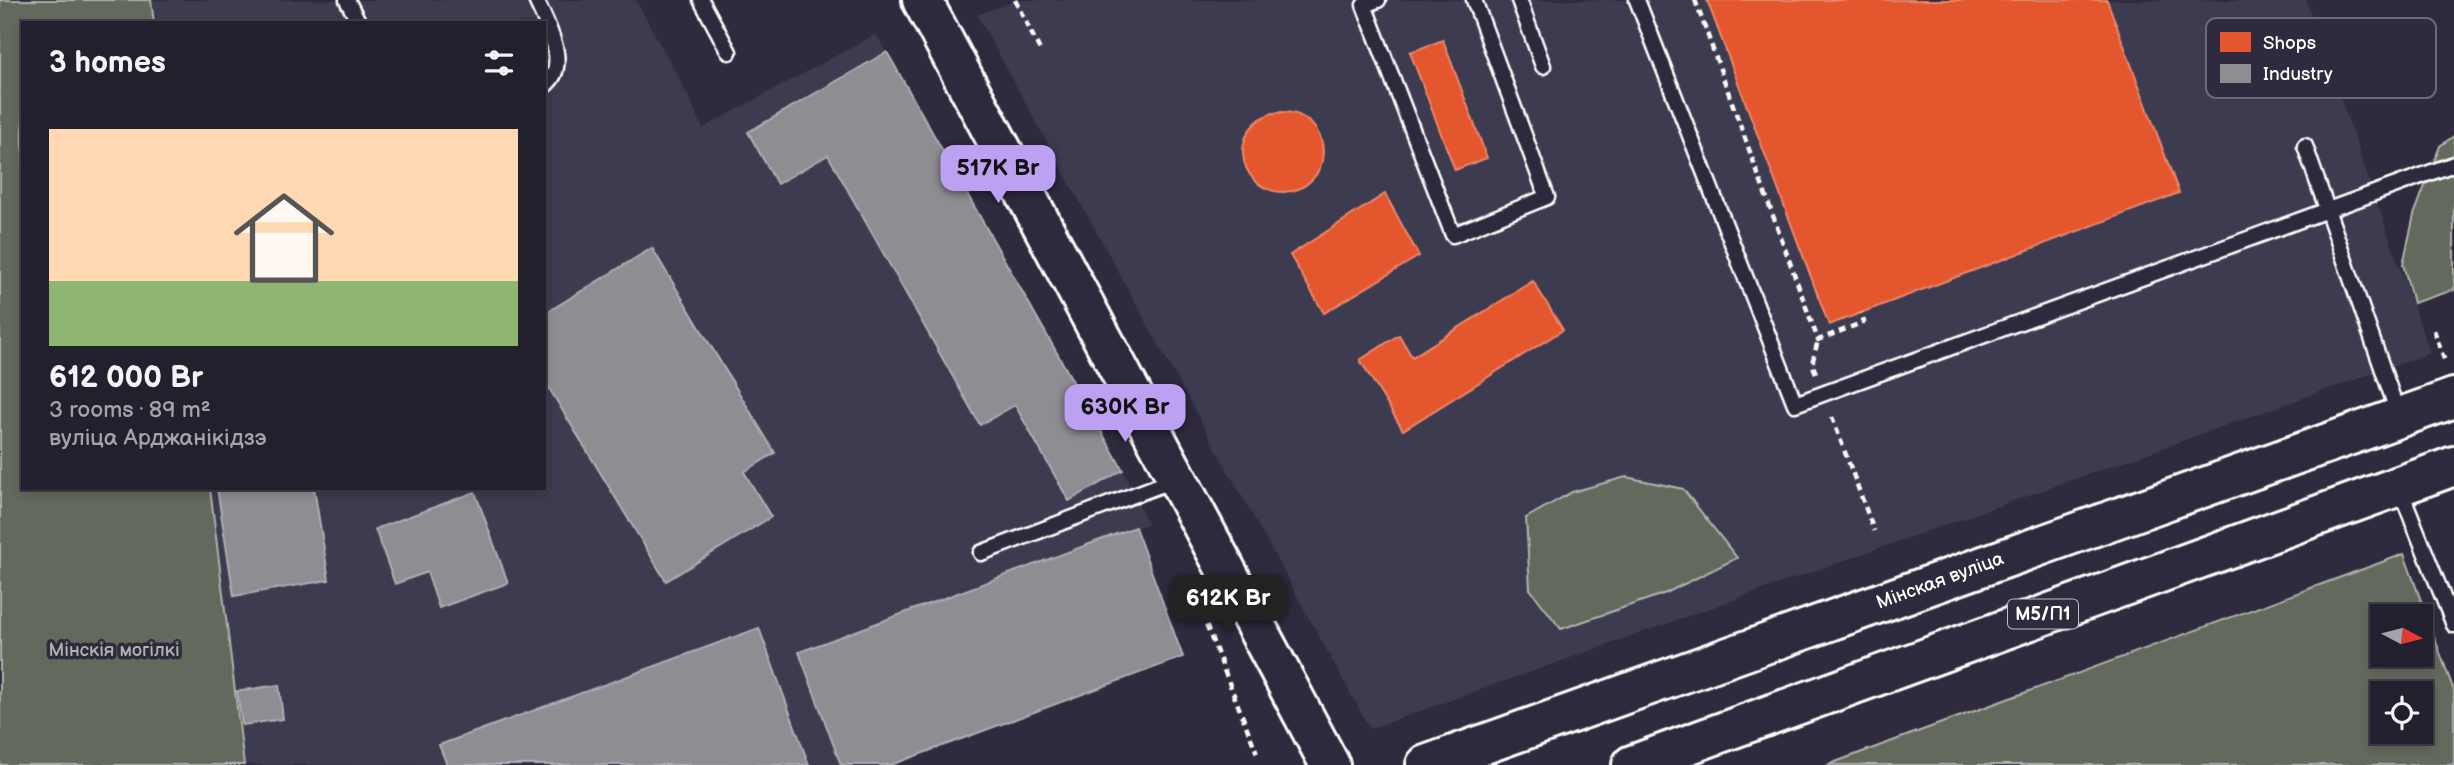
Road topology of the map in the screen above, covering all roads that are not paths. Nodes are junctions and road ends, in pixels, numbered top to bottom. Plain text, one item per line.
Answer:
1 (347, 0) edge
2 (536, 0) edge
3 (701, 0) edge
4 (922, 0) edge
5 (1378, 0) edge
6 (1474, 0) edge
7 (1519, 0) edge
8 (1637, 0) edge
9 (358, 21) edge
10 (545, 21) edge
11 (546, 24) edge
12 (729, 52) dead end
13 (1543, 66) dead end
14 (546, 83) edge
15 (2305, 146) dead end
16 (2454, 164) edge
17 (2328, 210) junction
18 (2454, 398) edge
19 (2399, 417) junction
20 (2454, 466) edge
21 (1178, 478) junction
22 (2398, 484) junction
23 (981, 553) dead end
24 (2454, 625) edge
25 (1330, 765) edge
26 (1426, 765) edge
27 (1632, 765) edge

1 - 9 lane
2 - 10 lane
3 - 12 lane
4 - 21 main road
5 - 6 lane
7 - 13 lane
8 - 17 lane
11 - 14 lane
15 - 17 lane
16 - 17 lane
17 - 19 lane
18 - 19 main road, Мінская вуліца
19 - 26 main road, Мінская вуліца
20 - 22 main road, М5/П1
21 - 23 lane
21 - 25 main road
22 - 24 lane
22 - 27 main road, М5/П1

